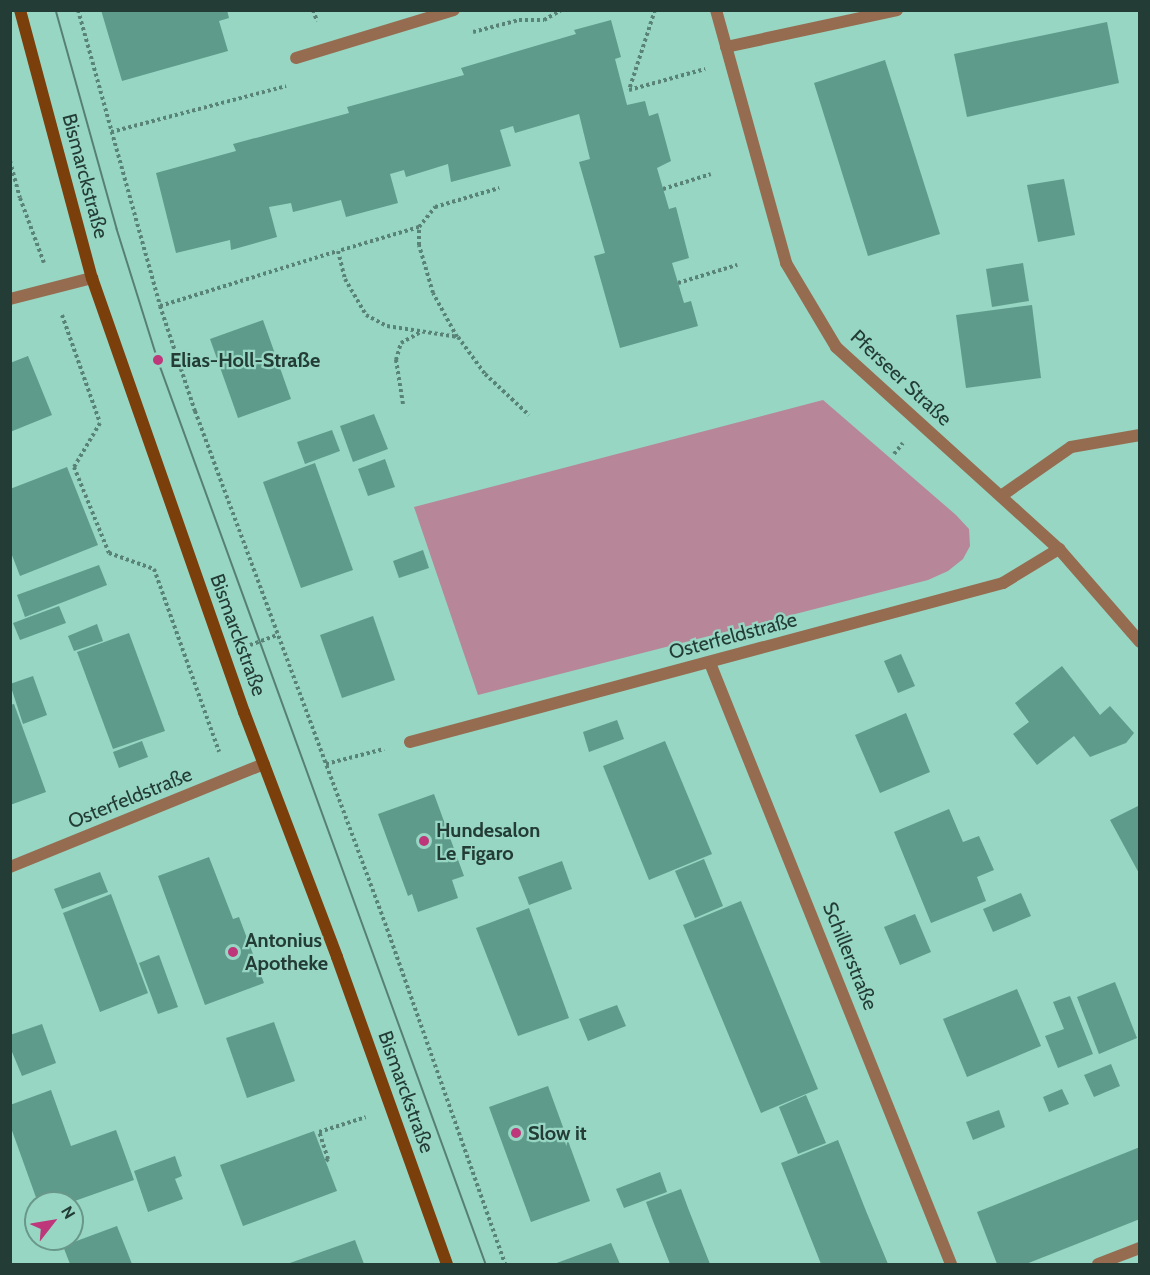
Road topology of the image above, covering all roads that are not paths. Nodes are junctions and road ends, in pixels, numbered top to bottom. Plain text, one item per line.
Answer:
1 (20, 10) edge
2 (454, 10) edge
3 (716, 10) edge
4 (897, 10) edge
5 (726, 47) junction
6 (296, 58) dead end
7 (92, 278) junction
8 (10, 299) edge
9 (1140, 435) edge
10 (1002, 496) junction
11 (1059, 549) junction
12 (1140, 642) edge
13 (710, 663) junction
14 (410, 742) road end
15 (264, 764) junction
16 (10, 867) edge
17 (1140, 1248) edge
18 (447, 1264) edge
19 (951, 1264) edge
20 (1098, 1264) edge

1 - 7 street, Bismarckstraße
2 - 6 street
3 - 5 street, Pferseer Straße
4 - 5 street
5 - 10 street, Pferseer Straße
7 - 8 street
7 - 15 street, Bismarckstraße
9 - 10 street
10 - 11 street, Pferseer Straße
11 - 12 street, Pferseer Straße
11 - 13 street, Osterfeldstraße
13 - 14 street, Osterfeldstraße
13 - 19 street, Schillerstraße
15 - 16 street, Osterfeldstraße
15 - 18 street, Bismarckstraße
17 - 20 street

